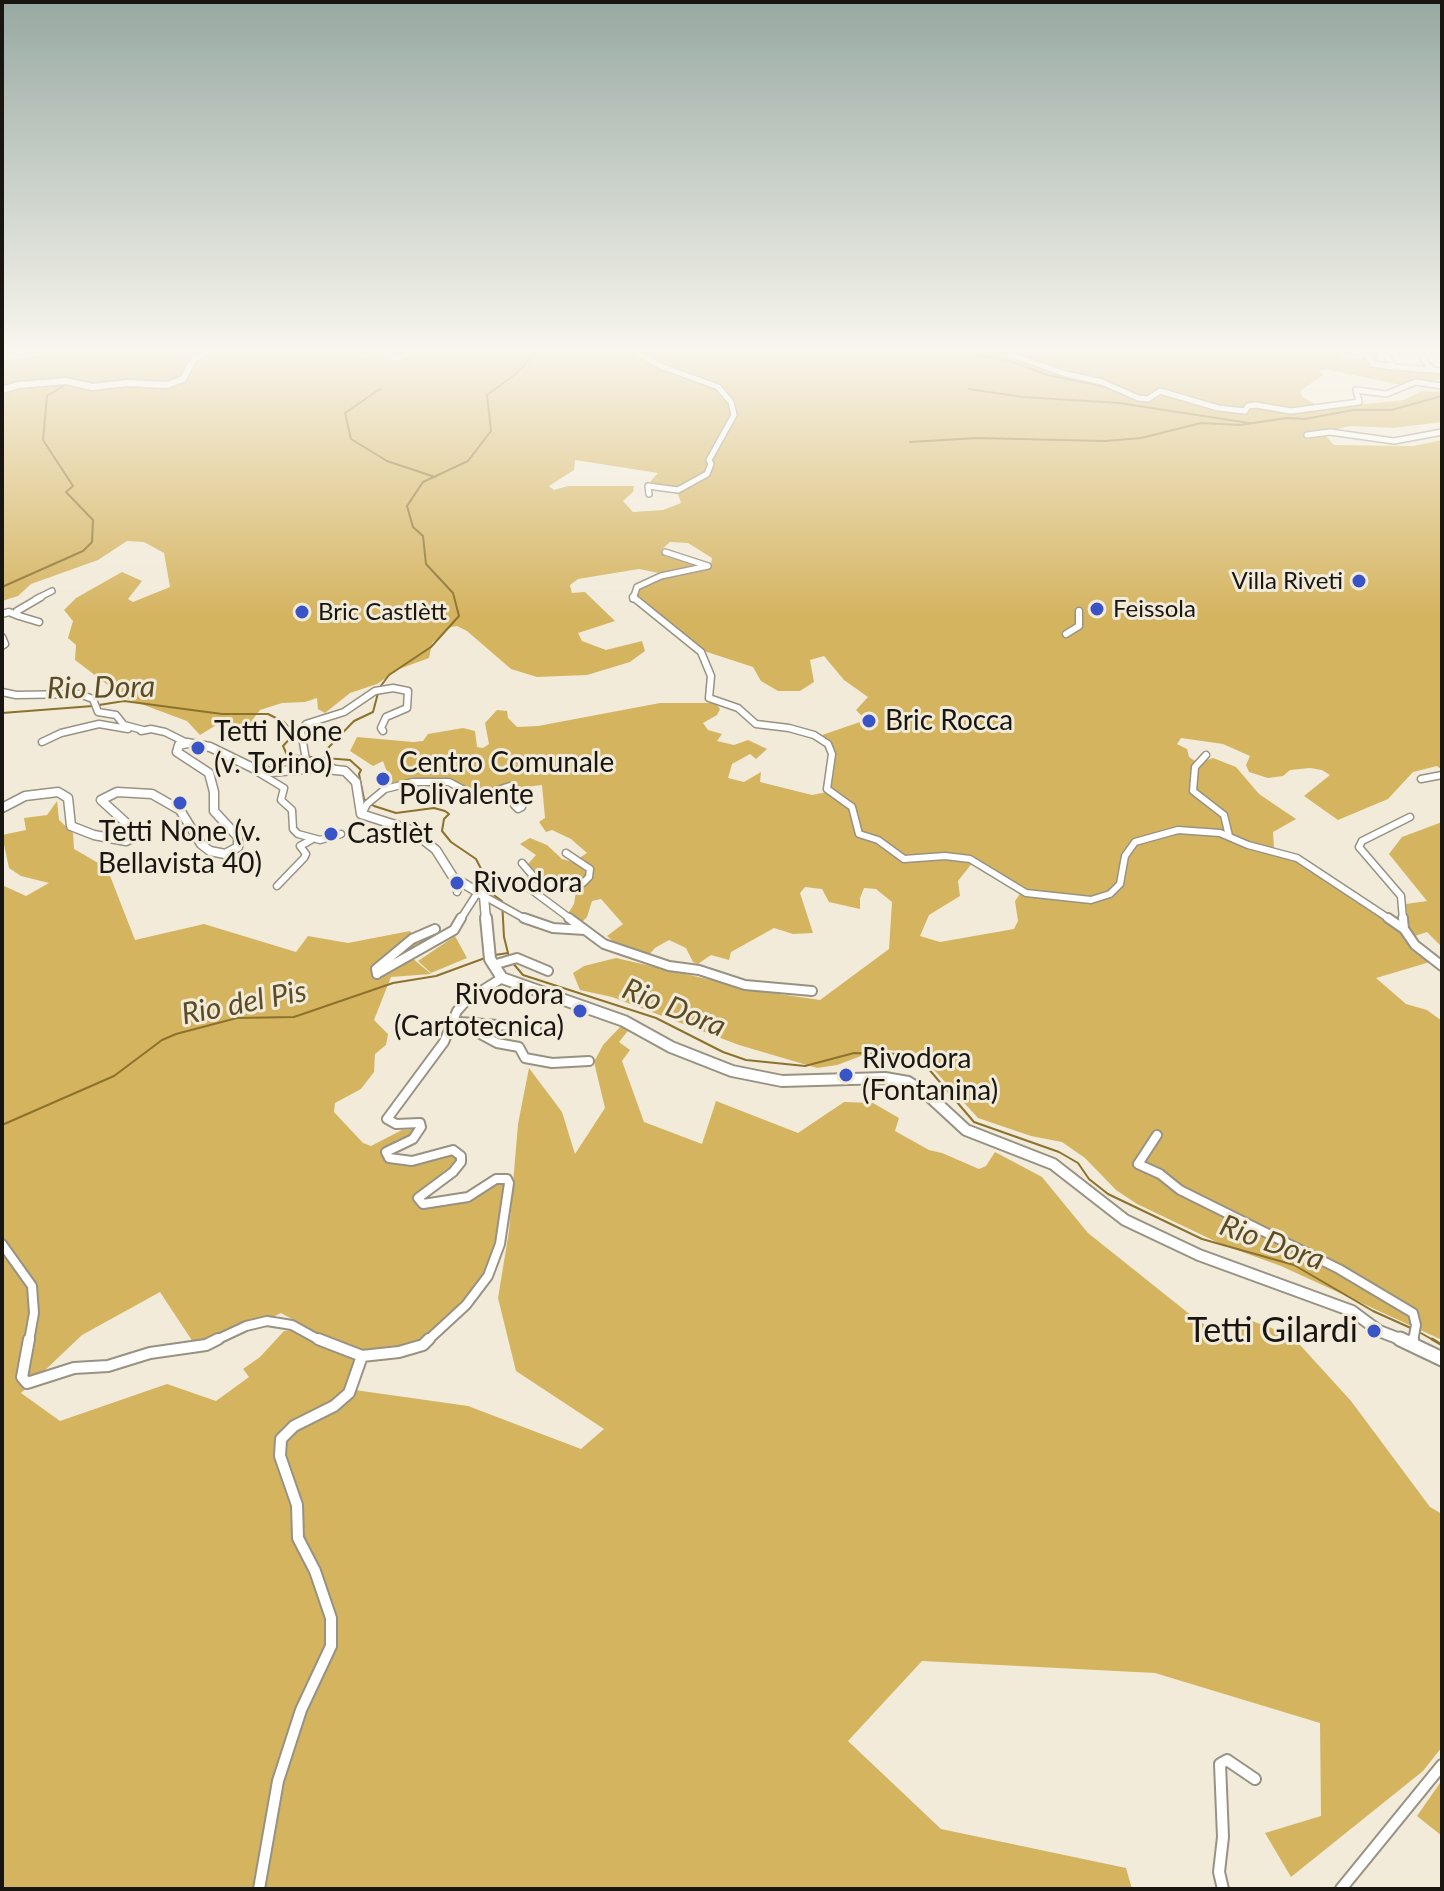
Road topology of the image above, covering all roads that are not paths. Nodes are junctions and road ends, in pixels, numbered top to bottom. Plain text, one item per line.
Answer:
1 (721, 440) edge
2 (649, 494) dead end
3 (665, 552) dead end
4 (52, 591) dead end
5 (1079, 611) dead end
6 (2, 614) edge
7 (19, 616) junction
8 (39, 622) dead end
9 (1066, 634) dead end
10 (2, 637) edge
11 (2, 646) edge
12 (2, 692) edge
13 (143, 730) junction
14 (383, 731) dead end
15 (42, 742) dead end
16 (187, 743) junction
17 (1206, 755) dead end
18 (333, 768) junction
19 (255, 769) junction
20 (1442, 775) edge
21 (1421, 779) dead end
22 (524, 796) dead end
23 (2, 808) edge
24 (361, 814) junction
25 (1410, 817) dead end
26 (341, 834) dead end
27 (1229, 836) junction
28 (311, 840) junction
29 (566, 853) dead end
30 (522, 863) dead end
31 (534, 877) junction
32 (277, 886) dead end
33 (481, 894) junction
34 (435, 929) dead end
35 (1404, 929) junction
36 (585, 930) junction
37 (491, 960) junction
38 (1442, 966) edge
39 (548, 971) dead end
40 (502, 978) junction
41 (812, 991) dead end
42 (453, 1022) junction
43 (536, 1028) dead end
44 (589, 1061) dead end
45 (1157, 1135) dead end
46 (2, 1244) edge
47 (1413, 1340) junction
48 (362, 1356) junction
49 (1442, 1359) edge
50 (1442, 1765) edge
51 (1255, 1779) dead end
52 (259, 1889) edge
53 (1223, 1889) edge
54 (1341, 1889) edge

1 - 2 street
3 - 27 street
4 - 7 street
5 - 9 street
6 - 7 street
7 - 8 street
10 - 11 street
12 - 13 street
13 - 15 street
13 - 16 street
14 - 18 street
16 - 19 street
16 - 23 street
17 - 27 street
18 - 19 street
18 - 24 street
19 - 28 street
20 - 21 street
22 - 24 street
24 - 33 street
25 - 35 street
26 - 28 street
27 - 35 street
28 - 32 street
29 - 31 street
30 - 31 street
31 - 36 street
33 - 34 street
33 - 36 street
33 - 37 street
35 - 38 street
36 - 41 street
37 - 39 street
37 - 40 street
40 - 42 street
40 - 47 street
42 - 43 street
42 - 44 street
42 - 48 street
45 - 47 street
46 - 48 street
47 - 49 street
48 - 52 street
50 - 54 street
51 - 53 street

